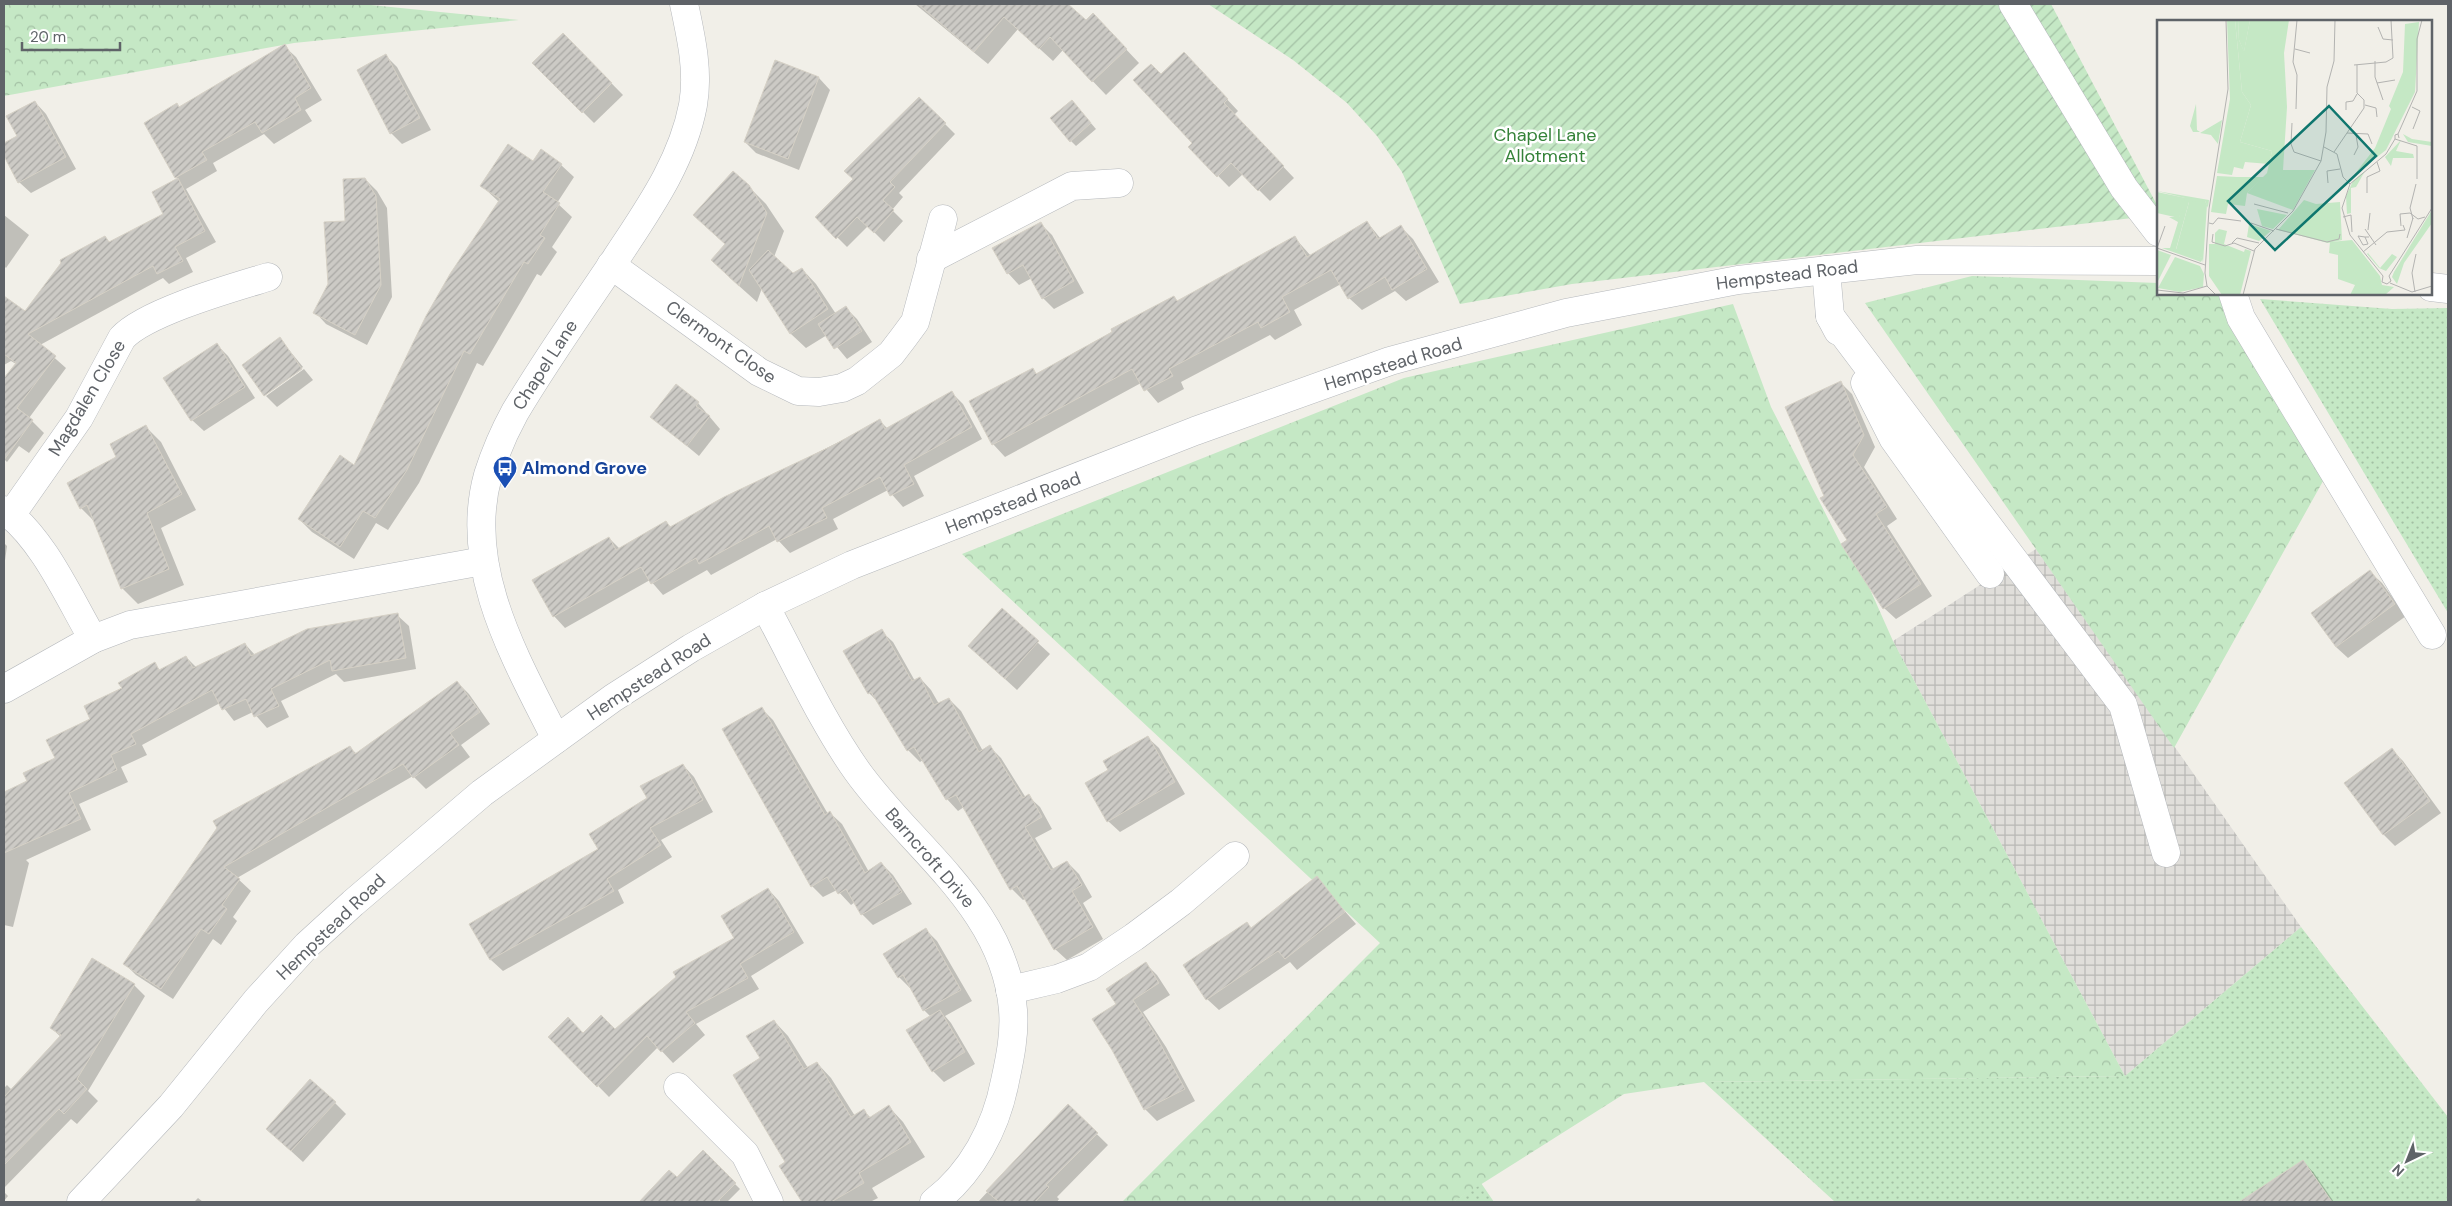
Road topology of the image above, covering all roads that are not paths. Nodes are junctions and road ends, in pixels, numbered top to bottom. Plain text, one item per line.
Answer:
1 (684, 4) edge
2 (2013, 4) edge
3 (1119, 183) dead end
4 (943, 219) dead end
5 (2157, 231) edge
6 (931, 259) junction
7 (2157, 262) edge
8 (611, 265) junction
9 (1826, 270) junction
10 (268, 277) dead end
11 (2432, 287) edge
12 (2448, 289) edge
13 (2233, 295) edge
14 (1830, 316) junction
15 (7, 512) edge
16 (483, 561) junction
17 (1990, 574) dead end
18 (765, 606) junction
19 (2432, 635) dead end
20 (93, 638) junction
21 (4, 689) edge
22 (556, 739) junction
23 (2166, 853) dead end
24 (1235, 856) dead end
25 (1010, 990) junction
26 (678, 1087) dead end
27 (81, 1202) edge
28 (768, 1202) edge
29 (934, 1202) edge

1 - 8 street, Chapel Lane
2 - 5 street
3 - 6 street
4 - 6 street, Clermont Close
6 - 8 street, Clermont Close
7 - 9 street, Hempstead Road
8 - 16 street, Chapel Lane
9 - 14 street
9 - 18 street, Hempstead Road
10 - 15 street, Magdalen Close
11 - 12 street
13 - 19 street
14 - 17 street
14 - 23 street
15 - 20 street, Magdalen Close
16 - 20 street
16 - 22 street, Chapel Lane
18 - 22 street, Hempstead Road
18 - 25 street, Barncroft Drive
20 - 21 street
22 - 27 street, Hempstead Road
24 - 25 street
25 - 29 street, Barncroft Drive
26 - 28 street

